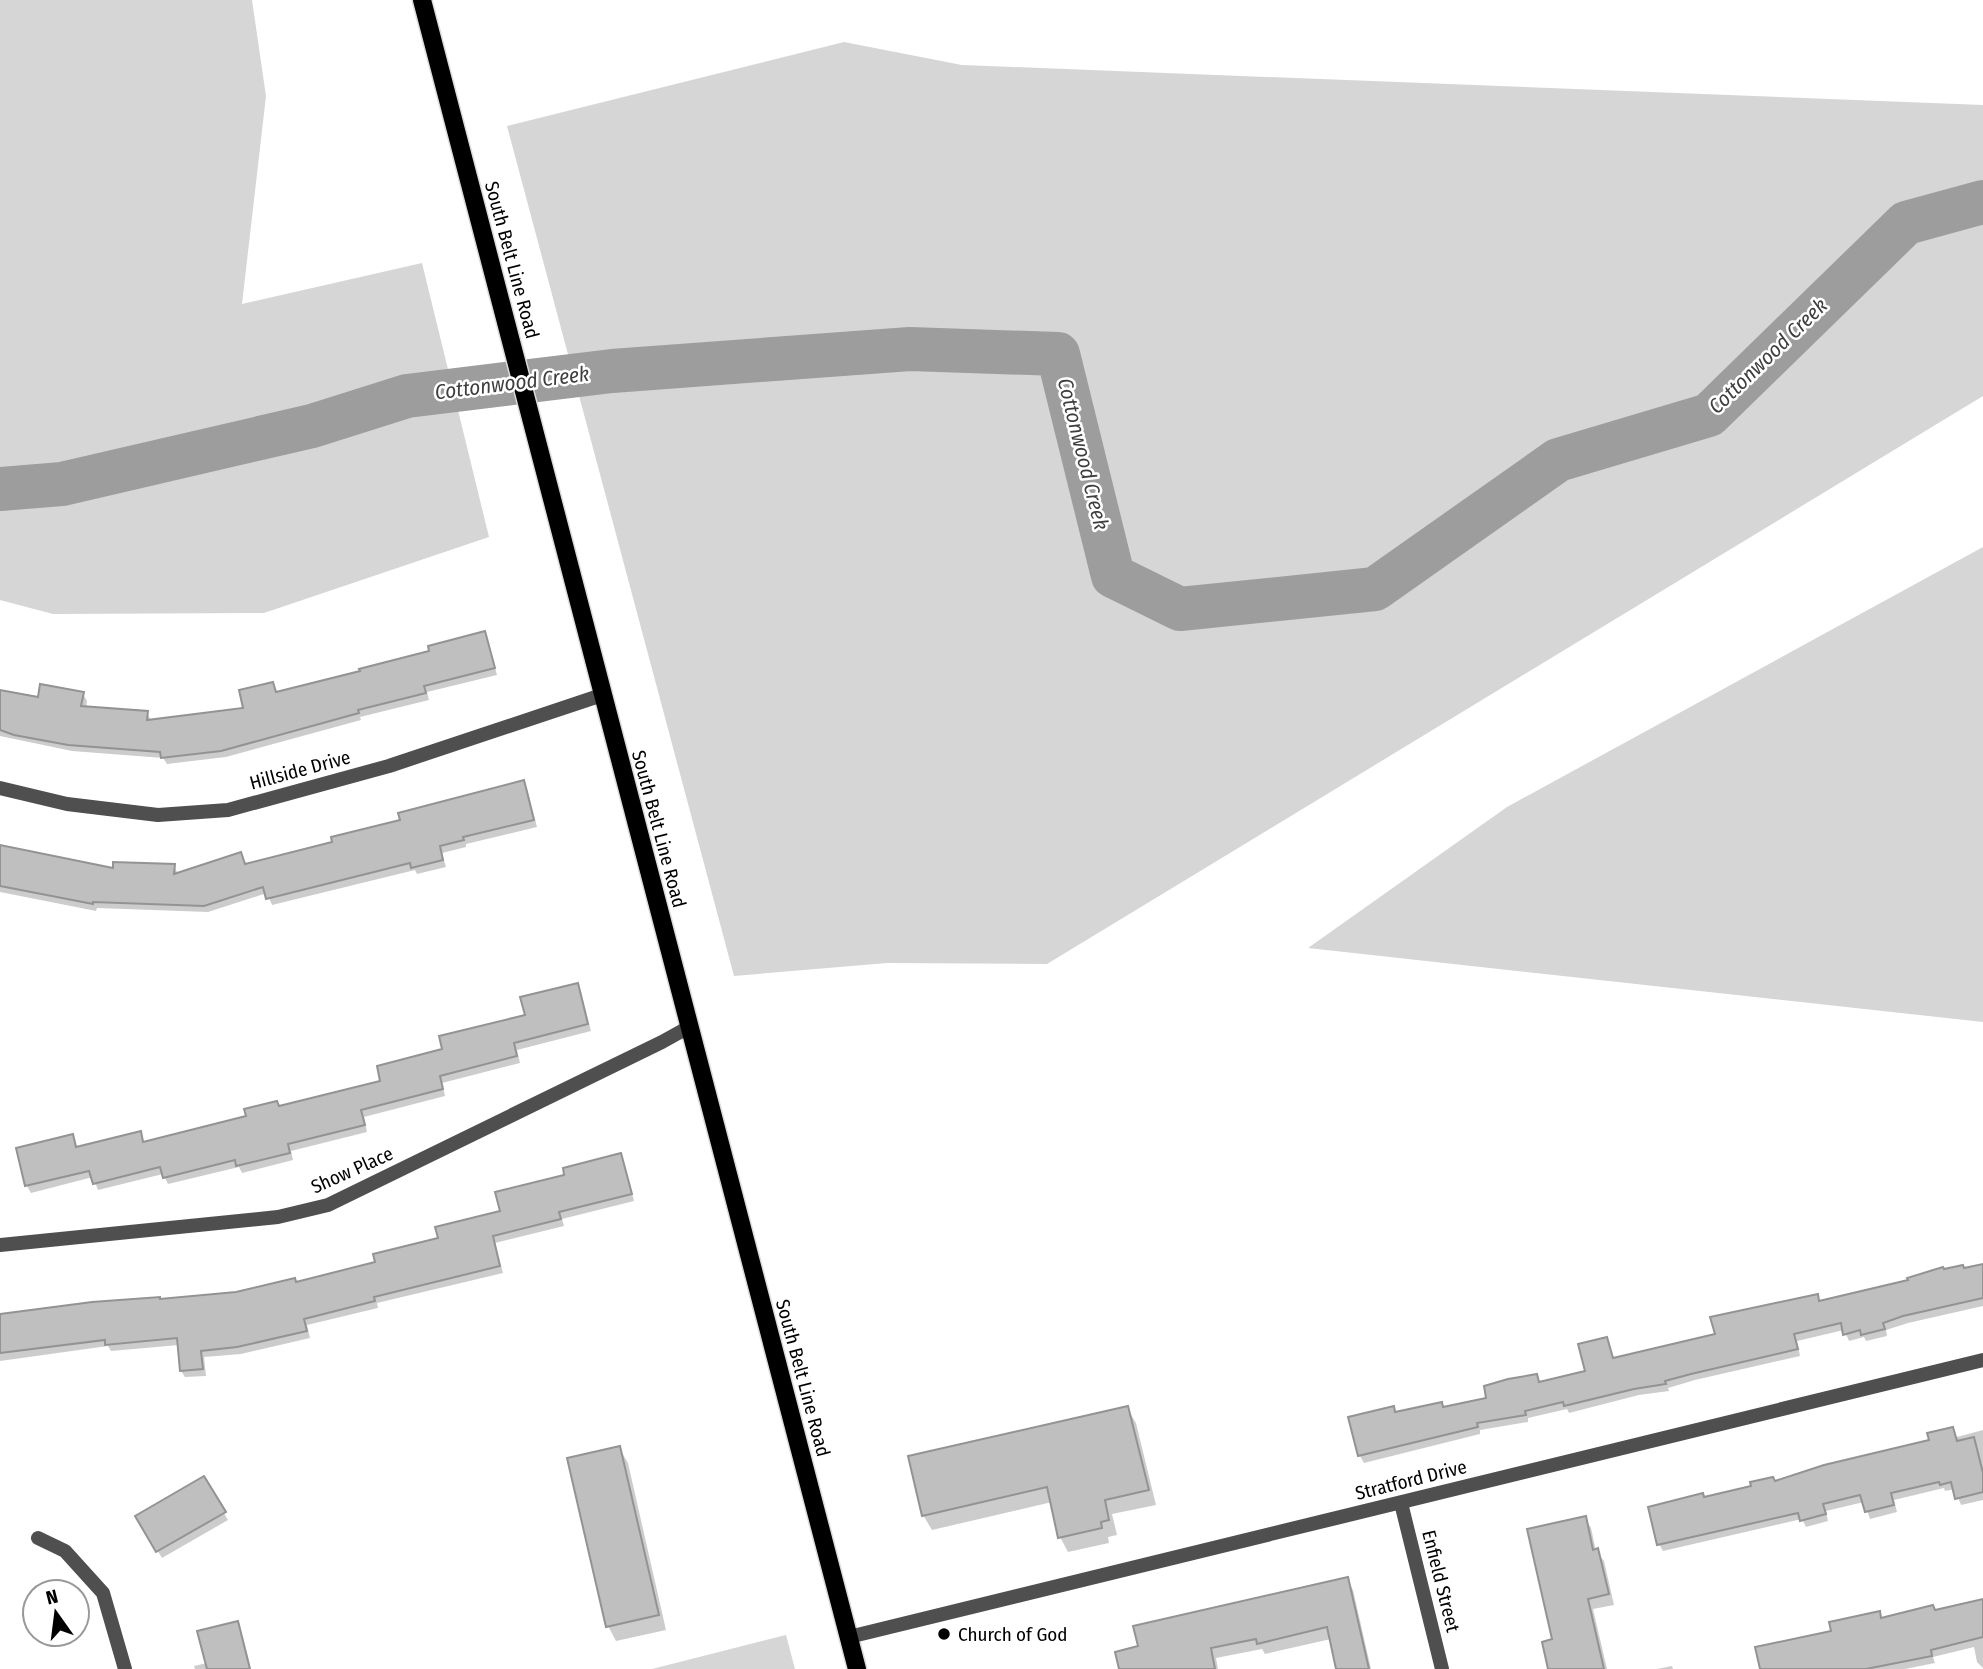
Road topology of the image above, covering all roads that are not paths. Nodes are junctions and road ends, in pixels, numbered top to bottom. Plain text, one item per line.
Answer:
1 (422, 0) edge
2 (602, 695) junction
3 (0, 788) edge
4 (689, 1027) junction
5 (0, 1245) edge
6 (1983, 1360) edge
7 (1401, 1503) junction
8 (38, 1538) dead end
9 (849, 1637) junction
10 (125, 1669) edge
11 (857, 1669) edge
12 (1442, 1669) edge

1 - 2 main road, South Belt Line Road
2 - 3 street, Hillside Drive
2 - 4 main road, South Belt Line Road
4 - 5 street, Show Place
4 - 9 main road, South Belt Line Road
6 - 7 street, Stratford Drive
7 - 9 street, Stratford Drive
7 - 12 street, Enfield Street
8 - 10 street
9 - 11 main road, South Belt Line Road

